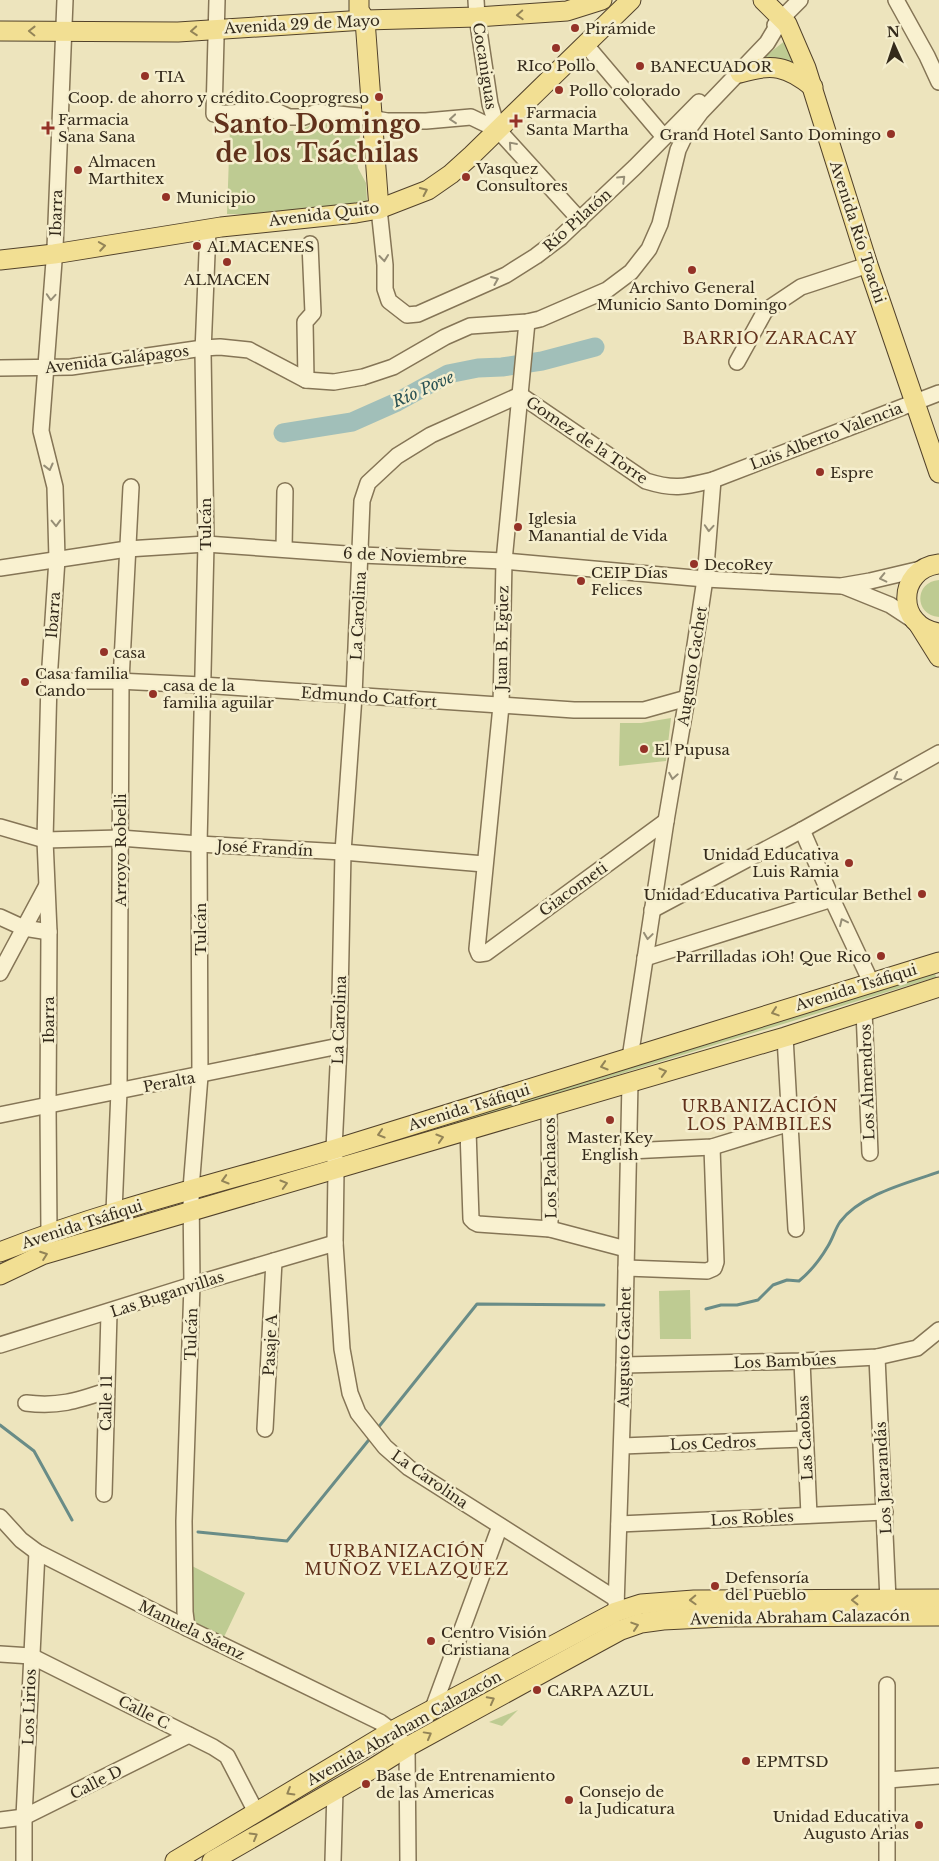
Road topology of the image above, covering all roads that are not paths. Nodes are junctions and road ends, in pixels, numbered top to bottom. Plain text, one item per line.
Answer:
1 (65, 0) edge
2 (217, 0) edge
3 (359, 0) edge
4 (369, 0) edge
5 (602, 0) edge
6 (617, 0) edge
7 (632, 0) edge
8 (763, 0) edge
9 (800, 0) edge
10 (896, 0) edge
11 (477, 9) edge
12 (550, 13) junction
13 (782, 18) junction
14 (365, 20) junction
15 (217, 29) junction
16 (0, 30) edge
17 (64, 32) junction
18 (586, 45) junction
19 (560, 70) junction
20 (740, 73) junction
21 (939, 82) edge
22 (813, 87) junction
23 (372, 118) junction
24 (498, 130) junction
25 (664, 137) junction
26 (379, 209) junction
27 (580, 220) junction
28 (208, 229) junction
29 (310, 244) dead end
30 (54, 254) junction
31 (0, 260) edge
32 (868, 265) junction
33 (527, 322) junction
34 (203, 348) junction
35 (737, 362) dead end
36 (0, 368) edge
37 (45, 368) junction
38 (306, 380) junction
39 (521, 388) junction
40 (939, 393) edge
41 (915, 402) junction
42 (939, 473) edge
43 (713, 480) junction
44 (131, 487) dead end
45 (285, 491) dead end
46 (206, 544) junction
47 (127, 549) junction
48 (284, 549) junction
49 (361, 555) junction
50 (57, 559) junction
51 (504, 561) junction
52 (933, 563) edge
53 (0, 568) edge
54 (705, 579) junction
55 (841, 586) junction
56 (917, 623) junction
57 (939, 632) edge
58 (939, 657) edge
59 (49, 681) junction
60 (121, 681) junction
61 (202, 685) junction
62 (354, 696) junction
63 (687, 698) junction
64 (501, 706) junction
65 (939, 753) edge
66 (666, 821) junction
67 (0, 827) edge
68 (802, 830) junction
69 (120, 838) junction
70 (45, 840) junction
71 (199, 844) junction
72 (343, 852) junction
73 (484, 864) junction
74 (47, 886) junction
75 (832, 899) junction
76 (652, 910) junction
77 (0, 917) edge
78 (24, 928) junction
79 (49, 932) junction
80 (479, 954) joint
81 (645, 958) junction
82 (939, 962) edge
83 (0, 973) edge
84 (871, 982) junction
85 (939, 987) edge
86 (864, 1011) junction
87 (785, 1037) junction
88 (339, 1046) junction
89 (630, 1058) junction
90 (200, 1076) junction
91 (630, 1082) junction
92 (119, 1091) junction
93 (48, 1106) junction
94 (549, 1106) junction
95 (0, 1115) edge
96 (790, 1123) junction
97 (468, 1130) junction
98 (712, 1148) junction
99 (334, 1149) junction
100 (629, 1151) junction
101 (870, 1153) dead end
102 (336, 1170) junction
103 (191, 1189) junction
104 (191, 1210) junction
105 (114, 1212) junction
106 (550, 1229) junction
107 (796, 1229) dead end
108 (49, 1233) junction
109 (335, 1243) junction
110 (626, 1249) junction
111 (0, 1252) edge
112 (274, 1261) junction
113 (626, 1268) junction
114 (0, 1275) edge
115 (192, 1285) junction
116 (109, 1313) junction
117 (939, 1330) edge
118 (0, 1345) edge
119 (877, 1357) junction
120 (802, 1361) junction
121 (624, 1365) junction
122 (106, 1391) junction
123 (26, 1403) dead end
124 (265, 1429) dead end
125 (804, 1439) junction
126 (622, 1446) junction
127 (104, 1494) dead end
128 (885, 1512) junction
129 (809, 1515) junction
130 (0, 1517) edge
131 (618, 1524) junction
132 (500, 1526) junction
133 (37, 1552) junction
134 (939, 1599) edge
135 (888, 1600) junction
136 (616, 1605) junction
137 (939, 1616) edge
138 (187, 1628) junction
139 (0, 1654) edge
140 (31, 1656) junction
141 (887, 1685) dead end
142 (432, 1711) junction
143 (392, 1731) junction
144 (189, 1735) junction
145 (407, 1747) junction
146 (939, 1776) edge
147 (888, 1780) junction
148 (335, 1790) junction
149 (256, 1812) junction
150 (24, 1818) junction
151 (0, 1820) edge
152 (24, 1861) edge
153 (175, 1861) edge
154 (212, 1861) edge
155 (333, 1861) edge
156 (408, 1861) edge
157 (887, 1861) edge

1 - 17 street, Ibarra
2 - 15 street
3 - 14 main road
4 - 14 main road
5 - 12 main road, Avenida 29 de Mayo
6 - 12 main road
6 - 19 main road
7 - 18 main road, Avenida Quito
8 - 13 main road, Avenida Río Toachi
9 - 13 street, Río Pilatón
10 - 21 street
12 -> 11 main road, Avenida 29 de Mayo
11 - 14 main road, Avenida 29 de Mayo
11 - 24 street, Cocaniguas
13 - 20 street
13 - 22 main road, Avenida Río Toachi
13 - 25 street, Río Pilatón
14 - 15 main road, Avenida 29 de Mayo
14 - 23 main road
15 -> 17 main road, Avenida 29 de Mayo
15 - 23 street
17 -> 16 main road, Avenida 29 de Mayo
17 - 30 street, Ibarra
18 - 19 main road, Avenida Quito
18 - 25 street
19 - 24 main road, Avenida Quito
20 - 22 main road
20 - 33 street
22 - 32 main road, Avenida Río Toachi
24 -> 23 street
23 - 26 main road
26 -> 24 main road, Avenida Quito
27 -> 24 street, Cocaniguas
27 -> 25 street, Río Pilatón
26 -> 27 street, Río Pilatón
26 - 28 main road, Avenida Quito
30 -> 28 main road, Avenida Quito
28 - 34 street, Tulcán
29 - 38 street
30 - 31 main road, Avenida Quito
30 -> 37 street, Ibarra
32 - 35 street
32 - 41 main road, Avenida Río Toachi
33 - 38 street
33 - 39 street, Juan B. Egüez
34 - 37 street, Avenida Galápagos
34 - 38 street, Avenida Galápagos
34 - 46 street, Tulcán
36 - 37 street, Avenida Galápagos
37 -> 50 street, Ibarra
39 - 43 street, Gomez de la Torre
39 - 49 street, La Carolina
39 - 51 street, Juan B. Egüez
40 - 41 street, Luis Alberto Valencia
41 - 42 main road, Avenida Río Toachi
41 - 43 street, Luis Alberto Valencia
43 -> 54 street, Augusto Gachet
44 - 47 street, Arroyo Robelli
45 - 48 street
46 - 47 street, 6 de Noviembre
46 - 48 street, 6 de Noviembre
46 - 61 street, Tulcán
47 - 50 street, 6 de Noviembre
47 - 60 street, Arroyo Robelli
48 - 49 street, 6 de Noviembre
49 - 51 street, 6 de Noviembre
49 - 62 street, La Carolina
50 - 53 street, 6 de Noviembre
50 - 59 street, Ibarra
51 - 54 street, 6 de Noviembre
51 - 64 street, Juan B. Egüez
52 -> 55 street, 6 de Noviembre
52 - 56 main road
54 - 55 street, 6 de Noviembre
54 - 63 street, Augusto Gachet
55 - 56 street, 6 de Noviembre
56 - 57 main road
56 - 58 main road
59 - 60 street, Edmundo Catfort
59 - 70 street, Ibarra
60 - 61 street, Edmundo Catfort
60 - 69 street, Arroyo Robelli
61 - 62 street, Edmundo Catfort
61 - 71 street, Tulcán
62 - 64 street, Edmundo Catfort
62 - 72 street, La Carolina
63 - 64 street, Edmundo Catfort
63 -> 66 street, Augusto Gachet
64 - 73 street, Juan B. Egüez
65 -> 68 street
66 - 76 street, Augusto Gachet
66 - 80 street, Giacometi
67 - 70 street, José Frandín
68 - 75 street
68 - 76 street
69 - 70 street, José Frandín
69 - 71 street, José Frandín
69 - 92 street, Arroyo Robelli
70 - 74 street, Ibarra
71 - 72 street, José Frandín
71 - 90 street, Tulcán
72 - 73 street, José Frandín
72 - 88 street, La Carolina
73 - 80 street, Juan B. Egüez
74 - 78 street
74 - 79 street, Ibarra
75 - 81 street
84 -> 75 street
76 -> 81 street, Augusto Gachet
77 - 78 street
78 - 79 street
78 - 83 street
79 - 93 street, Ibarra
81 - 89 street, Augusto Gachet
82 - 84 main road, Avenida Tsáfiqui
84 -> 89 main road, Avenida Tsáfiqui
85 - 86 main road, Avenida Tsáfiqui
86 - 87 main road, Avenida Tsáfiqui
86 - 101 street, Los Almendros
91 -> 87 main road, Avenida Tsáfiqui
87 - 96 street
88 - 90 street, Peralta
88 - 99 street, La Carolina
89 -> 99 main road, Avenida Tsáfiqui
90 - 92 street, Peralta
90 - 103 street, Tulcán
91 - 94 main road, Avenida Tsáfiqui
91 - 100 street, Augusto Gachet
92 - 93 street, Peralta
92 - 105 street, Arroyo Robelli
93 - 95 street, Peralta
93 - 108 street, Ibarra
94 - 97 main road, Avenida Tsáfiqui
94 - 106 street, Los Pachacos
96 - 98 street
96 - 107 street
102 -> 97 main road, Avenida Tsáfiqui
97 - 106 street
98 - 100 street
98 - 113 street
99 - 102 street, La Carolina
99 -> 103 main road, Avenida Tsáfiqui
100 - 110 street, Augusto Gachet
104 -> 102 main road, Avenida Tsáfiqui
102 - 109 street, La Carolina
103 - 104 street, Tulcán
103 - 105 main road, Avenida Tsáfiqui
114 -> 104 main road, Avenida Tsáfiqui
104 - 115 street, Tulcán
105 - 108 main road, Avenida Tsáfiqui
106 - 110 street
108 - 111 main road, Avenida Tsáfiqui
109 - 112 street, Las Buganvillas
109 - 132 street, La Carolina
110 - 113 street, Augusto Gachet
112 - 115 street, Las Buganvillas
112 - 124 street, Pasaje A
113 - 121 street, Augusto Gachet
115 - 116 street, Las Buganvillas
115 - 138 street, Tulcán
116 - 118 street, Las Buganvillas
116 - 122 street, Calle 11
117 - 119 street, Los Bambúes
119 - 120 street, Los Bambúes
119 - 128 street, Los Jacarandás
120 - 121 street, Los Bambúes
120 - 125 street, Las Caobas
121 - 126 street, Augusto Gachet
122 - 123 street
122 - 127 street, Calle 11
125 - 126 street, Los Cedros
125 - 129 street, Las Caobas
126 - 131 street, Augusto Gachet
128 - 129 street, Los Robles
128 - 135 street, Los Jacarandás
129 - 131 street, Los Robles
130 - 133 street, Manuela Sáenz
131 - 136 street, Augusto Gachet
132 - 136 street, La Carolina
132 - 142 street
133 - 138 street, Manuela Sáenz
133 - 140 street, Los Lirios
134 - 135 main road, Avenida Abraham Calazacón
135 -> 136 main road, Avenida Abraham Calazacón
136 - 142 main road, Avenida Abraham Calazacón
145 -> 137 main road, Avenida Abraham Calazacón
138 - 143 street, Manuela Sáenz
139 - 140 street, Calle C
140 - 144 street, Calle C
140 - 150 street, Los Lirios
141 - 147 street
142 - 143 main road, Avenida Abraham Calazacón
143 - 145 street, Manuela Sáenz
143 -> 149 main road, Avenida Abraham Calazacón
144 - 149 street, Calle C
144 - 150 street, Calle D
145 - 148 main road, Avenida Abraham Calazacón
145 - 156 street
146 - 147 street
147 - 157 street
154 -> 148 main road, Avenida Abraham Calazacón
148 - 155 street
149 - 153 main road, Avenida Abraham Calazacón
150 - 151 street, Calle D
150 - 152 street, Los Lirios

